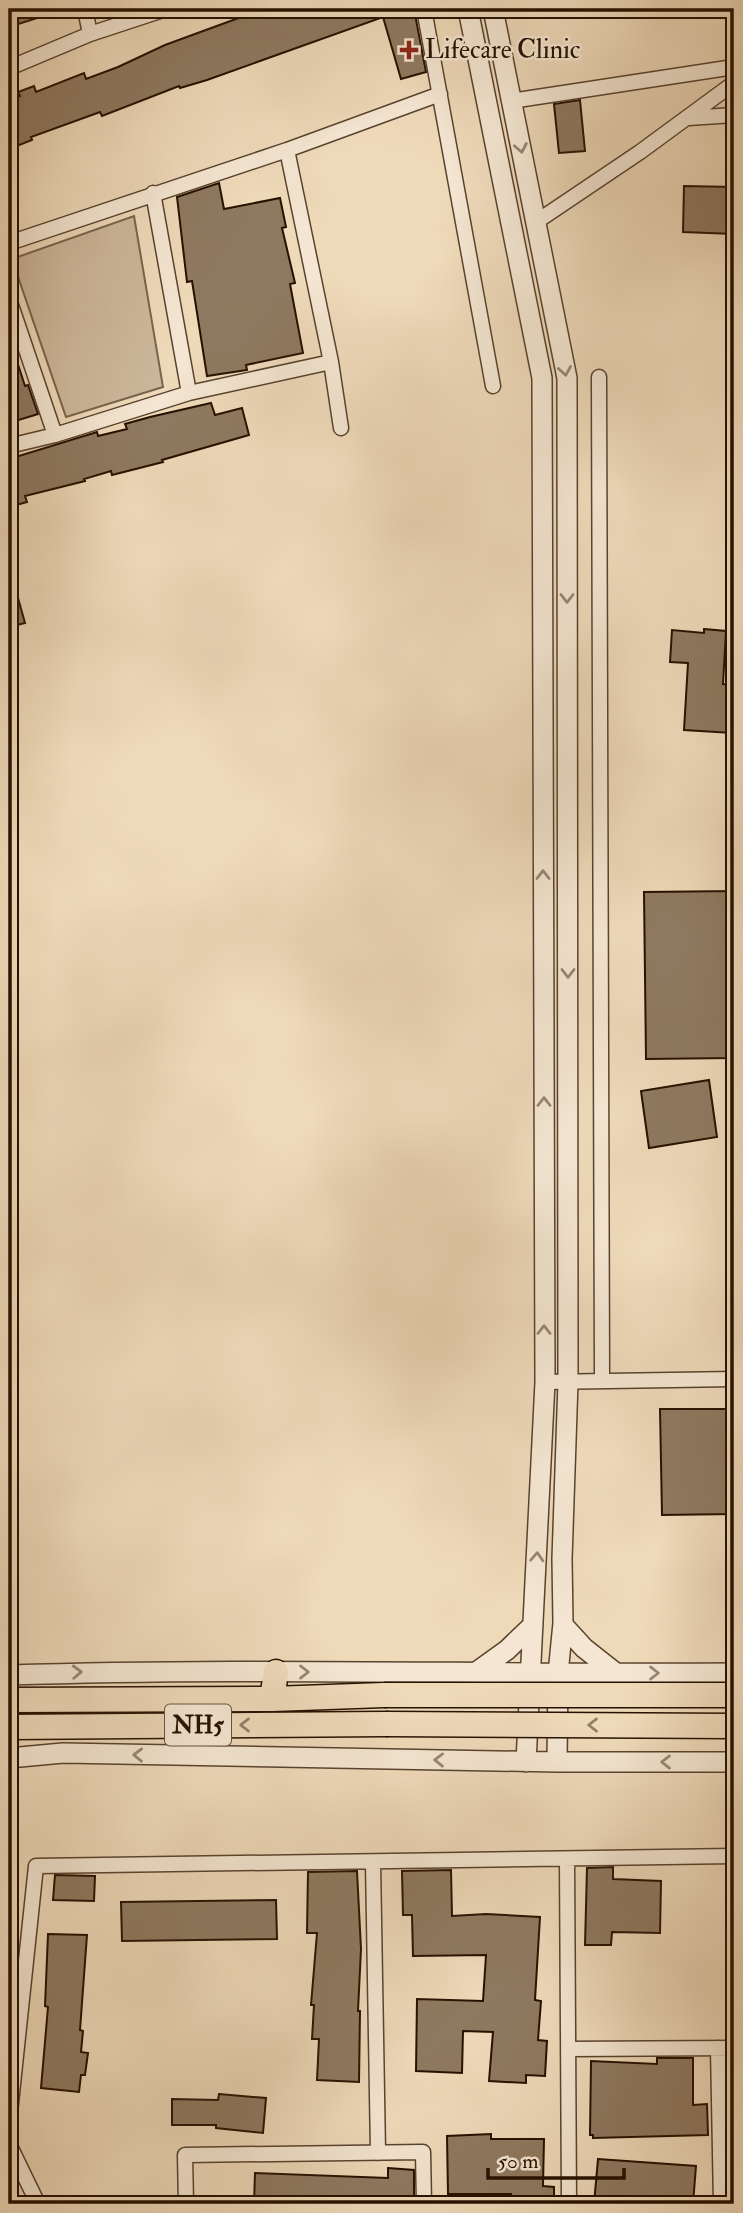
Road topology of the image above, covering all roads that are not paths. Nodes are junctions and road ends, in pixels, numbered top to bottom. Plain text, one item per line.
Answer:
1 (85, 9) edge
2 (166, 9) edge
3 (424, 9) edge
4 (468, 9) edge
5 (493, 9) edge
6 (90, 34) junction
7 (734, 67) edge
8 (9, 68) edge
9 (734, 83) edge
10 (440, 94) junction
11 (511, 101) junction
12 (734, 115) edge
13 (687, 118) junction
14 (287, 149) junction
15 (153, 193) junction
16 (536, 222) junction
17 (9, 243) edge
18 (9, 299) edge
19 (331, 362) junction
20 (599, 377) dead end
21 (493, 386) dead end
22 (189, 393) junction
23 (341, 428) dead end
24 (55, 435) junction
25 (9, 446) edge
26 (734, 1379) edge
27 (601, 1381) junction
28 (545, 1382) junction
29 (568, 1382) junction
30 (533, 1625) junction
31 (563, 1625) junction
32 (276, 1672) junction
33 (475, 1673) junction
34 (734, 1673) edge
35 (529, 1674) junction
36 (558, 1674) junction
37 (617, 1674) junction
38 (9, 1675) edge
39 (734, 1695) edge
40 (272, 1699) junction
41 (9, 1700) edge
42 (734, 1726) edge
43 (9, 1727) edge
44 (9, 1758) edge
45 (526, 1762) junction
46 (557, 1762) junction
47 (734, 1762) edge
48 (734, 1856) edge
49 (567, 1859) junction
50 (373, 1863) junction
51 (718, 2048) junction
52 (734, 2048) edge
53 (568, 2049) junction
54 (9, 2122) edge
55 (9, 2144) edge
56 (378, 2153) junction
57 (725, 2201) edge
58 (38, 2204) edge
59 (186, 2204) edge
60 (425, 2204) edge
61 (569, 2204) edge

1 - 6 street
2 - 6 street
3 - 10 street
28 -> 4 street
5 - 11 street
6 - 8 street
7 - 11 street
9 - 13 street
10 - 14 street
10 - 21 street
11 -> 16 street
12 - 13 street
13 - 16 street
14 - 15 street
14 - 19 street
15 - 17 street
15 - 22 street
16 -> 29 street
18 - 24 street
19 - 22 street
19 - 23 street
20 - 27 street
22 - 24 street
24 - 25 street
26 - 27 street
27 - 29 street
28 - 29 street
30 -> 28 street
29 - 31 street
30 - 33 street
30 - 35 street
31 - 36 street
31 - 37 street
32 -> 33 street
38 -> 32 street
32 - 40 highway
33 - 35 street
37 -> 34 street
35 - 36 street
35 - 45 street
36 - 37 street
36 - 46 street
39 - 40 highway, NH5, bridge
40 - 41 highway, NH5
42 -> 43 highway, NH5, bridge
45 -> 44 street
45 - 46 street
47 -> 46 street
48 - 49 street
49 - 50 street
49 - 53 street
50 - 54 street
50 - 56 street
51 - 52 street
51 - 53 street
51 - 57 street
53 - 61 street
55 - 58 street
56 - 59 street
56 - 60 street

